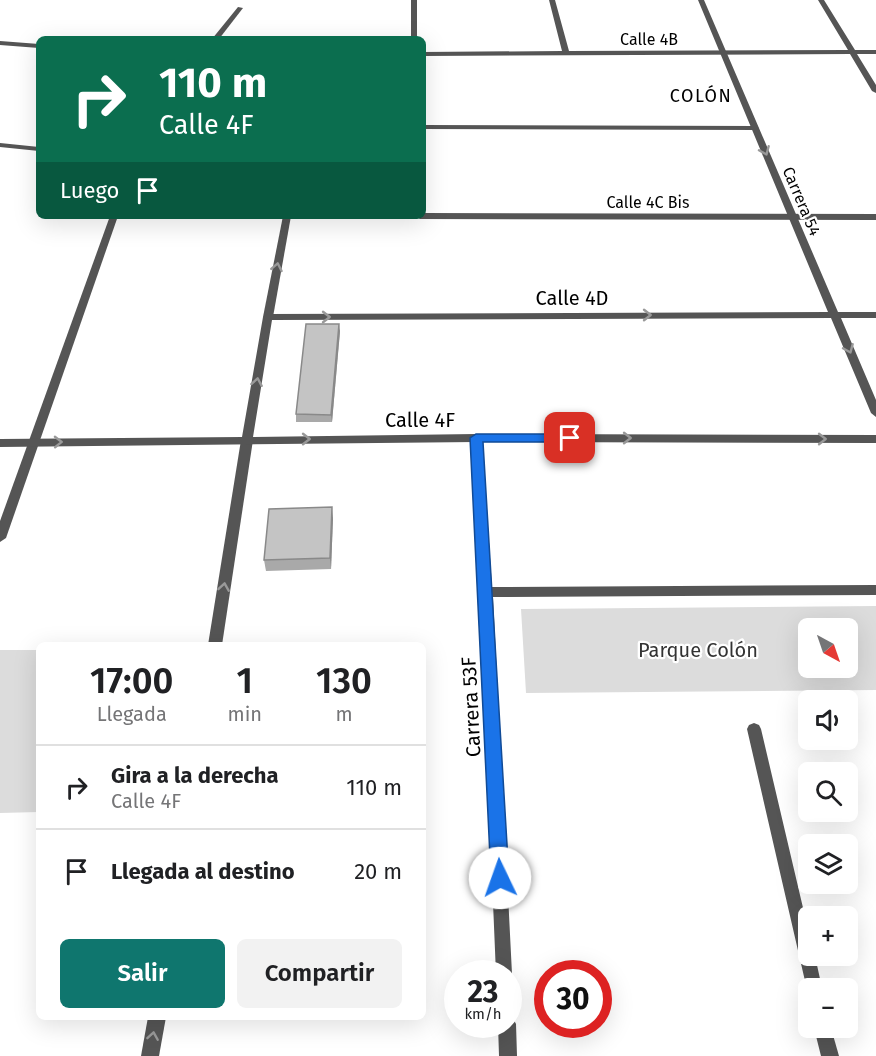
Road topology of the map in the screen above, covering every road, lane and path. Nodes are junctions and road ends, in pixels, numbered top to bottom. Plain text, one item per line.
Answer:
1 (414, 0) edge
2 (552, 0) edge
3 (701, 0) edge
4 (821, 0) edge
5 (240, 8) dead end
6 (217, 36) edge
7 (414, 36) edge
8 (0, 43) edge
9 (36, 46) edge
10 (723, 52) junction
11 (852, 52) junction
12 (876, 52) edge
13 (566, 53) junction
14 (426, 54) edge
15 (876, 91) edge
16 (426, 126) edge
17 (755, 128) junction
18 (1, 147) edge
19 (36, 149) edge
20 (426, 216) edge
21 (793, 217) junction
22 (876, 217) edge
23 (113, 219) edge
24 (286, 219) edge
25 (834, 315) junction
26 (876, 315) edge
27 (268, 317) junction
28 (876, 413) edge
29 (476, 438) junction
30 (876, 439) edge
31 (247, 440) junction
32 (33, 442) junction
33 (0, 444) edge
34 (0, 538) edge
35 (876, 590) edge
36 (486, 592) junction
37 (215, 642) edge
38 (753, 729) dead end
39 (503, 960) edge
40 (812, 978) edge
41 (156, 1020) edge
42 (507, 1038) edge
43 (826, 1038) edge
44 (150, 1056) edge
45 (508, 1056) edge
46 (830, 1056) edge

1 - 7 street
2 - 13 street
3 - 10 street, Carrera 54
4 - 11 street
5 - 6 street
8 - 9 street
10 - 11 street, Calle 4B
10 - 13 street, Calle 4B
10 - 17 street, Carrera 54
11 - 12 street, Calle 4B
11 - 15 street
13 - 14 street, Calle 4B
16 - 17 street
17 -> 21 street, Carrera 54
18 - 19 street
20 - 21 street, Calle 4C Bis
21 - 22 street, Calle 4C Bis
21 - 25 street, Carrera 54
23 - 32 street
27 -> 24 street
25 - 26 street, Calle 4D
27 -> 25 street, Calle 4D
25 -> 28 street, Carrera 54
31 -> 27 street
29 -> 30 street, Calle 4F
31 -> 29 street, Calle 4F
29 - 36 street, Carrera 53F
32 -> 31 street, Calle 4F
37 -> 31 street
32 - 33 street, Calle 4F
32 - 34 street
35 - 36 street
36 - 39 street, Carrera 53F
38 - 40 street
44 -> 41 street
42 - 45 street
43 - 46 street

